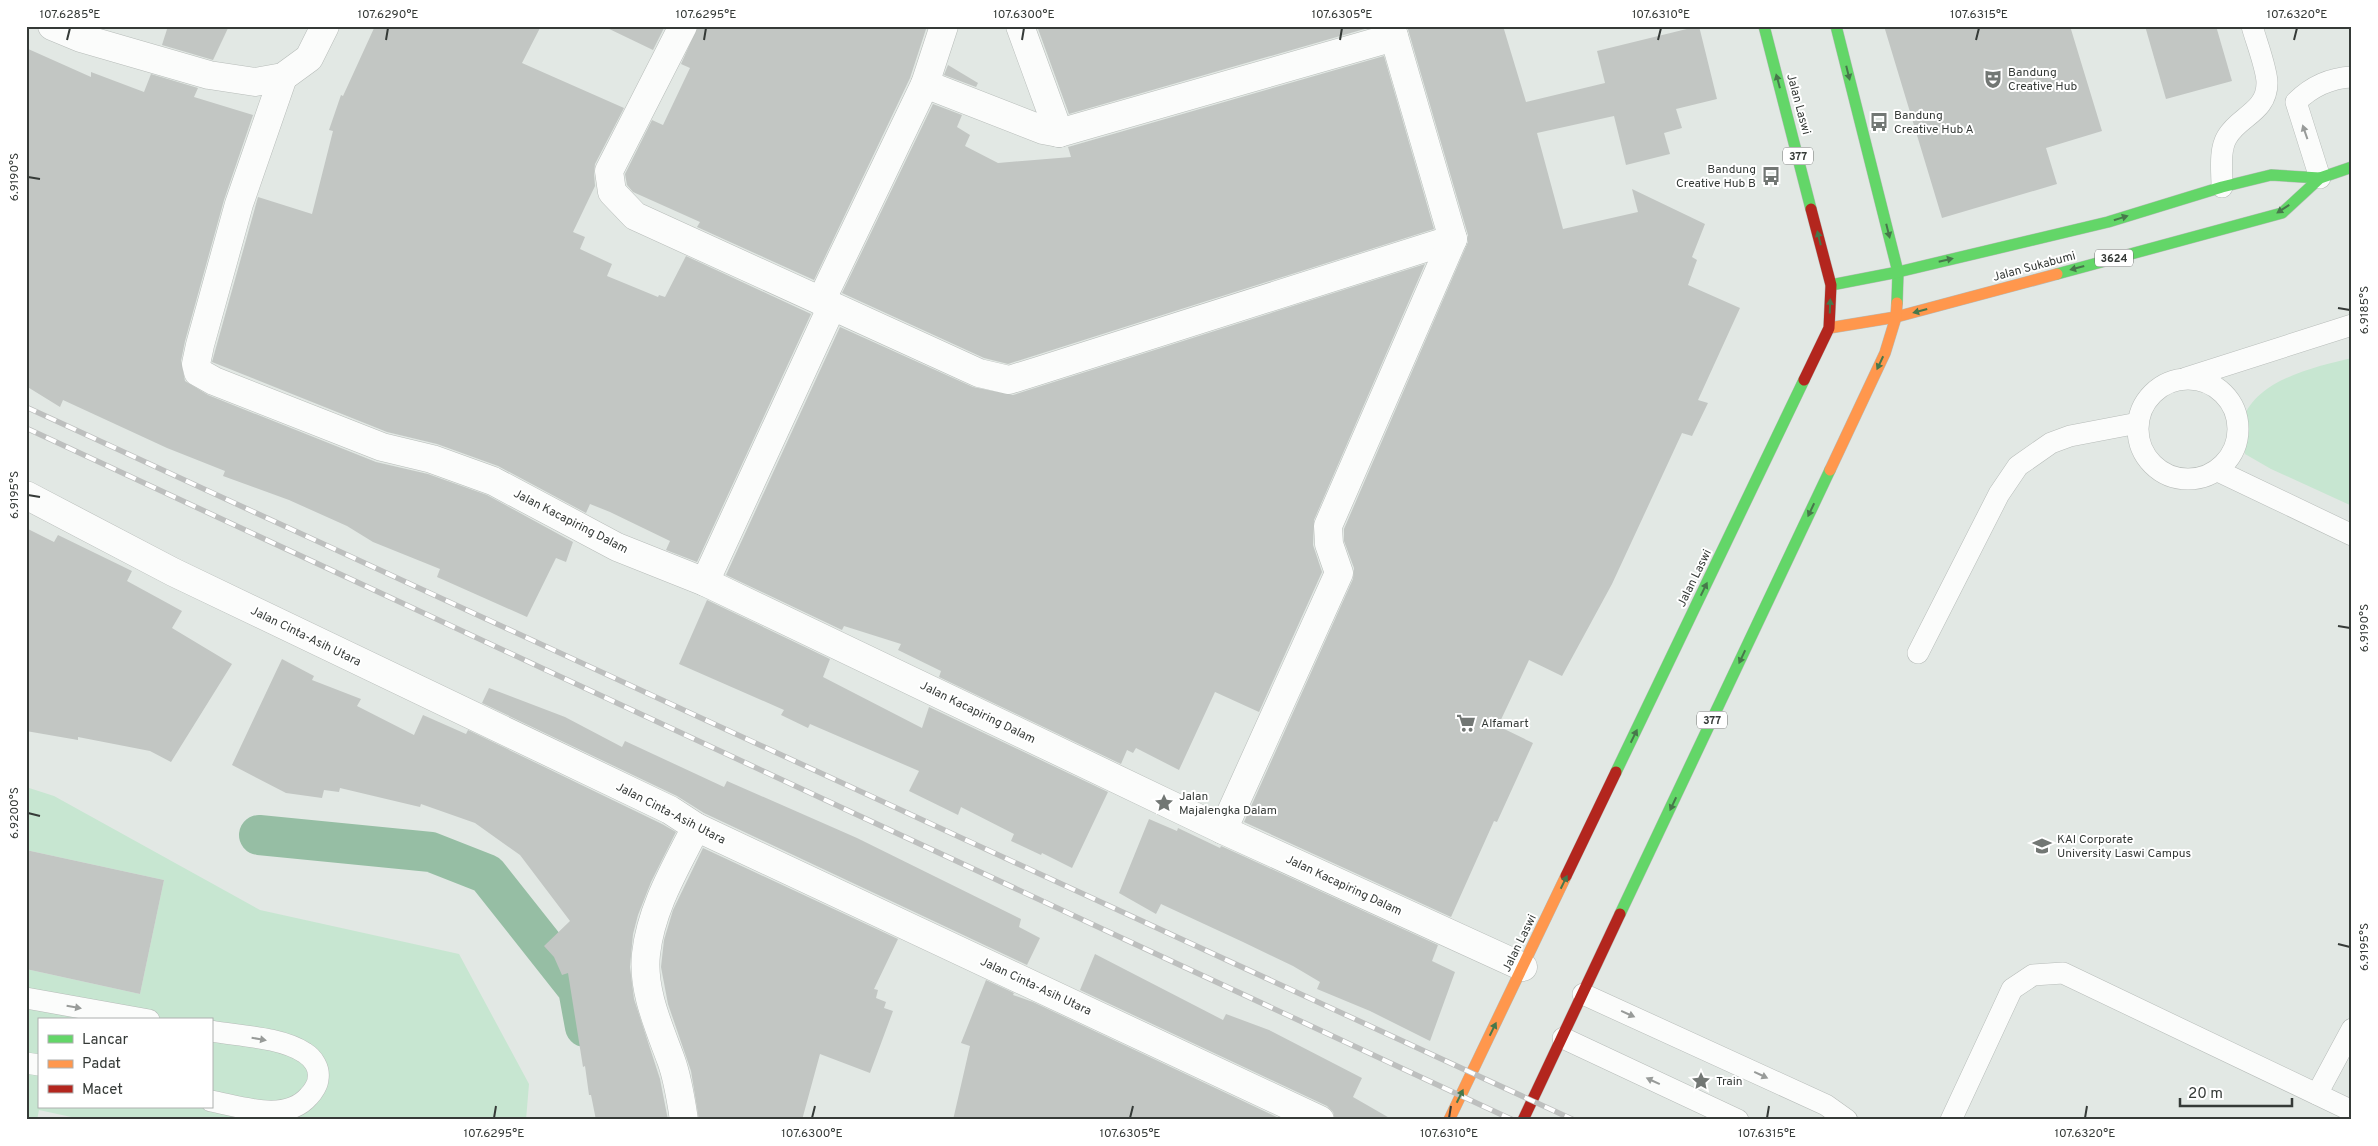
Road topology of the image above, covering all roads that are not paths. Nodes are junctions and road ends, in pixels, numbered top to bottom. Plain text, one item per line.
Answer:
1 (52, 26) edge
2 (325, 26) edge
3 (683, 26) edge
4 (944, 26) edge
5 (1020, 26) edge
6 (1764, 26) edge
7 (1836, 26) edge
8 (2252, 26) edge
9 (1393, 32) edge
10 (283, 77) junction
11 (2352, 77) edge
12 (925, 84) junction
13 (2296, 102) junction
14 (2255, 113) junction
15 (1059, 133) junction
16 (2352, 167) edge
17 (2320, 178) junction
18 (2222, 187) junction
19 (1453, 239) junction
20 (1898, 272) junction
21 (1831, 285) junction
22 (826, 303) junction
23 (1896, 317) junction
24 (2352, 325) edge
25 (1829, 328) junction
26 (2181, 380) junction
27 (2138, 423) junction
28 (2218, 471) junction
29 (26, 495) edge
30 (2352, 535) edge
31 (705, 582) junction
32 (1918, 653) dead end
33 (696, 827) junction
34 (1223, 830) junction
35 (1523, 967) junction
36 (1584, 994) junction
37 (26, 998) edge
38 (138, 1018) edge
39 (2352, 1029) edge
40 (212, 1031) edge
41 (1563, 1038) junction
42 (2317, 1094) junction
43 (212, 1101) edge
44 (2352, 1111) edge
45 (684, 1120) edge
46 (1320, 1120) edge
47 (1449, 1120) edge
48 (1523, 1120) edge
49 (1738, 1120) edge
50 (1847, 1120) edge
51 (1951, 1120) edge

1 - 10 street
2 - 10 street
3 - 22 street
4 - 12 street
5 - 15 street
21 -> 6 main road, Jalan Laswi / 377
7 -> 20 main road, 377
8 - 14 lane
9 - 15 street
9 - 19 street
10 - 31 street, Jalan Kacapiring Dalam
11 - 13 lane
12 - 15 street
12 - 22 street
13 - 14 lane
17 -> 13 lane
14 - 18 lane
16 - 17 main road, Jalan Sukabumi / 3624
17 - 18 main road, Jalan Sukabumi / 3624
17 -> 23 main road, Jalan Sukabumi / 3624
20 -> 18 main road, Jalan Sukabumi / 3624
19 - 22 street
19 - 34 street
20 - 21 main road, Jalan Sukabumi / 3624
20 - 23 main road, 377
25 -> 21 main road, Jalan Laswi / 377
22 - 31 street
23 - 25 main road, Jalan Sukabumi / 3624
23 -> 36 main road, 377
24 - 26 lane
35 -> 25 main road, Jalan Laswi / 377
26 - 27 lane
26 - 28 lane
27 - 28 lane
27 - 32 lane
28 - 30 lane
29 - 33 street, Jalan Cinta-Asih Utara
31 - 34 street, Jalan Kacapiring Dalam
33 - 45 street
33 - 46 street, Jalan Cinta-Asih Utara
34 - 35 street, Jalan Kacapiring Dalam
47 -> 35 main road, Jalan Laswi / 377
36 - 41 main road, 377
36 -> 50 lane
37 -> 38 lane
39 - 42 lane
40 -> 43 lane
41 - 48 main road, 377
49 -> 41 lane
42 - 44 lane
42 - 51 lane

